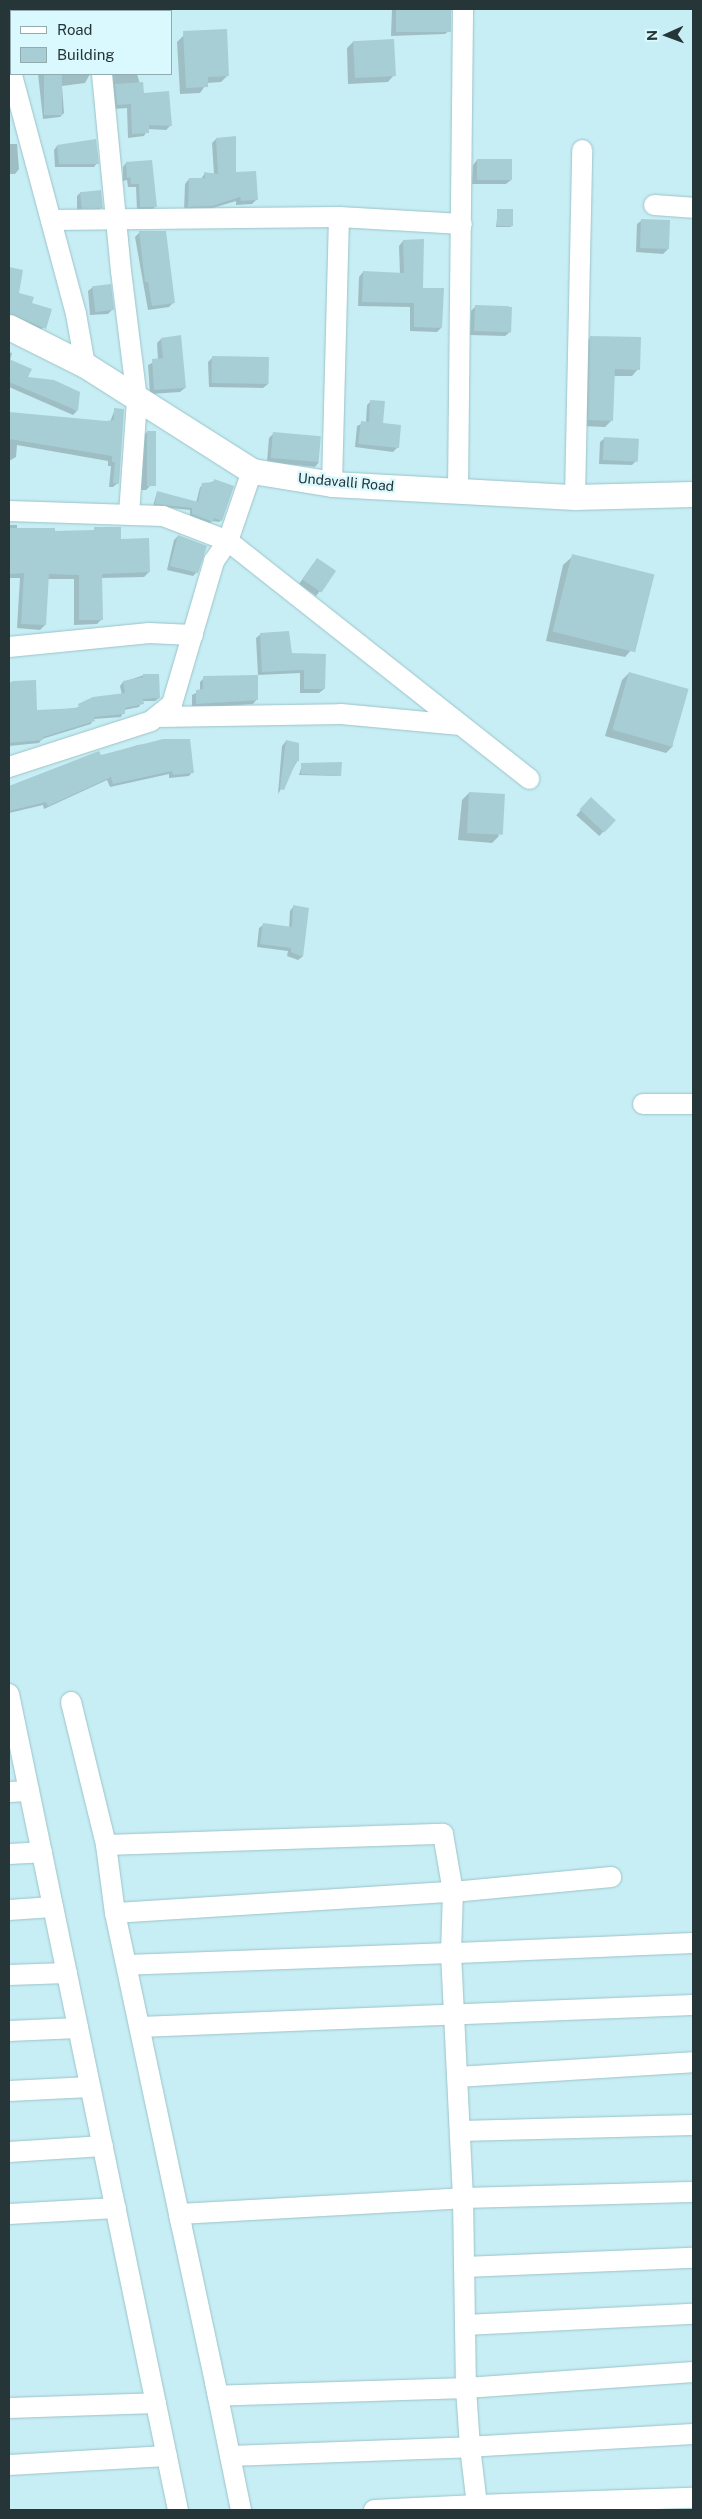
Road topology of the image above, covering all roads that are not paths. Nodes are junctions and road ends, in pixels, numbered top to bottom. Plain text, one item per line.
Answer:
1 (463, 9) edge
2 (12, 75) edge
3 (102, 75) edge
4 (582, 150) dead end
5 (654, 205) dead end
6 (693, 208) edge
7 (339, 217) junction
8 (118, 219) junction
9 (51, 220) junction
10 (462, 224) junction
11 (9, 327) edge
12 (86, 365) junction
13 (137, 400) junction
14 (252, 471) junction
15 (332, 484) junction
16 (458, 490) junction
17 (693, 494) edge
18 (575, 497) junction
19 (9, 511) edge
20 (129, 514) junction
21 (228, 541) junction
22 (193, 635) junction
23 (9, 647) edge
24 (158, 717) junction
25 (460, 725) junction
26 (9, 767) edge
27 (529, 780) dead end
28 (643, 1104) dead end
29 (693, 1104) edge
30 (9, 1694) edge
31 (71, 1702) dead end
32 (13, 1731) edge
33 (29, 1791) junction
34 (9, 1792) edge
35 (106, 1845) junction
36 (42, 1852) junction
37 (9, 1854) edge
38 (611, 1878) dead end
39 (453, 1892) junction
40 (53, 1907) junction
41 (9, 1910) edge
42 (115, 1913) junction
43 (693, 1943) edge
44 (451, 1953) junction
45 (127, 1965) junction
46 (67, 1973) junction
47 (9, 1975) edge
48 (693, 2005) edge
49 (454, 2015) junction
50 (140, 2027) junction
51 (78, 2028) junction
52 (9, 2031) edge
53 (693, 2062) edge
54 (457, 2077) junction
55 (90, 2087) junction
56 (9, 2091) edge
57 (693, 2125) edge
58 (460, 2131) junction
59 (103, 2146) junction
60 (9, 2152) edge
61 (693, 2192) edge
62 (463, 2198) junction
63 (116, 2208) junction
64 (9, 2214) edge
65 (693, 2258) edge
66 (464, 2267) junction
67 (693, 2314) edge
68 (465, 2325) junction
69 (693, 2372) edge
70 (466, 2388) junction
71 (218, 2396) junction
72 (156, 2404) junction
73 (9, 2408) edge
74 (693, 2434) edge
75 (470, 2447) junction
76 (167, 2456) junction
77 (230, 2456) junction
78 (9, 2465) edge
79 (693, 2498) edge
80 (477, 2508) edge
81 (178, 2510) edge
82 (241, 2510) edge
83 (374, 2510) edge

1 - 10 street
2 - 9 street
3 - 8 street
4 - 18 street
5 - 6 street
7 - 8 street
7 - 10 street
7 - 15 street
8 - 9 street
8 - 13 street
9 - 12 street
10 - 16 street
11 - 12 main road, Undavalli Road
12 - 13 main road, Undavalli Road
13 - 14 main road, Undavalli Road
13 - 20 street
14 - 15 main road, Undavalli Road
14 - 21 street
15 - 16 main road, Undavalli Road
16 - 18 main road, Undavalli Road
17 - 18 main road, Undavalli Road
19 - 20 street
20 - 21 street
21 - 22 street
21 - 25 street
22 - 23 street
22 - 24 street
24 - 25 street
24 - 26 street
25 - 27 street
28 - 29 street
30 - 32 street
31 - 35 street
32 - 33 street
33 - 34 street
33 - 36 street
35 - 39 street
35 - 42 street
36 - 37 street
36 - 40 street
38 - 39 street
39 - 42 street
39 - 44 street
40 - 41 street
40 - 46 street
42 - 45 street
43 - 44 street
44 - 45 street
44 - 49 street
45 - 50 street
46 - 47 street
46 - 51 street
48 - 49 street
49 - 50 street
49 - 54 street
50 - 71 street
51 - 52 street
51 - 55 street
53 - 54 street
54 - 58 street
55 - 56 street
55 - 59 street
57 - 58 street
58 - 62 street
59 - 60 street
59 - 63 street
61 - 62 street
62 - 66 street
62 - 71 street
63 - 64 street
63 - 72 street
65 - 66 street
66 - 68 street
67 - 68 street
68 - 70 street
69 - 70 street
70 - 71 street
70 - 75 street
71 - 77 street
72 - 73 street
72 - 76 street
74 - 75 street
75 - 77 street
75 - 80 street
76 - 78 street
76 - 81 street
77 - 82 street
79 - 80 street
80 - 83 street

